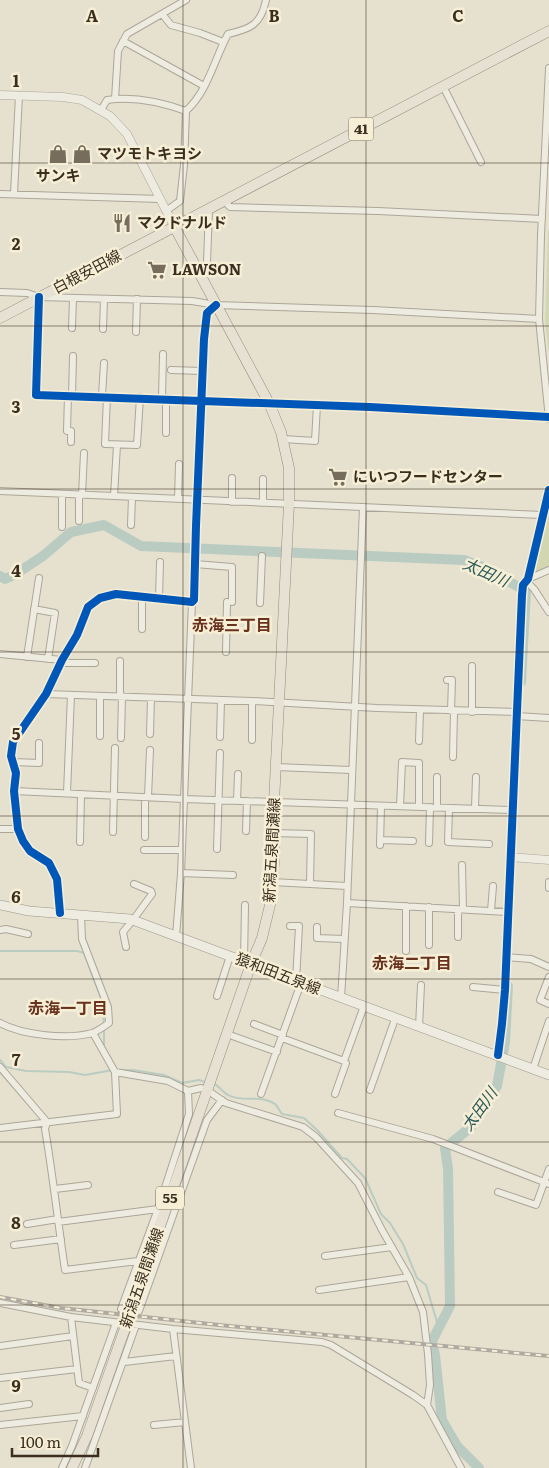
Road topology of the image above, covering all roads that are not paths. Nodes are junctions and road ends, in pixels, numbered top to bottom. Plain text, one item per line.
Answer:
1 (186, 0) edge
2 (266, 0) edge
3 (162, 14) junction
4 (549, 31) edge
5 (123, 41) junction
6 (223, 42) junction
7 (549, 68) edge
8 (204, 86) junction
9 (443, 86) junction
10 (0, 94) edge
11 (19, 95) junction
12 (115, 99) junction
13 (101, 110) junction
14 (186, 111) junction
15 (481, 162) dead end
16 (547, 171) edge
17 (0, 194) edge
18 (14, 194) junction
19 (160, 200) junction
20 (223, 200) junction
21 (208, 208) junction
22 (166, 211) junction
23 (542, 219) junction
24 (174, 226) junction
25 (197, 271) junction
26 (0, 292) edge
27 (39, 297) junction
28 (73, 298) junction
29 (104, 299) junction
30 (137, 299) junction
31 (216, 305) junction
32 (0, 318) edge
33 (539, 319) junction
34 (72, 328) dead end
35 (103, 329) dead end
36 (136, 332) dead end
37 (163, 354) dead end
38 (73, 356) dead end
39 (104, 363) dead end
40 (171, 370) dead end
41 (202, 371) junction
42 (70, 395) junction
43 (105, 396) junction
44 (140, 398) junction
45 (164, 398) junction
46 (201, 400) junction
47 (269, 403) junction
48 (317, 405) junction
49 (549, 418) edge
50 (166, 433) dead end
51 (283, 439) junction
52 (70, 442) dead end
53 (117, 445) junction
54 (84, 453) dead end
55 (179, 464) dead end
56 (232, 478) dead end
57 (263, 479) dead end
58 (549, 490) edge
59 (0, 491) edge
60 (62, 494) junction
61 (81, 495) junction
62 (114, 496) junction
63 (132, 497) junction
64 (178, 499) junction
65 (197, 500) junction
66 (232, 502) junction
67 (263, 503) junction
68 (289, 504) junction
69 (363, 507) junction
70 (542, 515) junction
71 (79, 521) dead end
72 (131, 525) dead end
73 (62, 527) dead end
74 (262, 556) dead end
75 (160, 562) dead end
76 (195, 564) junction
77 (549, 570) edge
78 (39, 578) dead end
79 (527, 580) junction
80 (142, 597) junction
81 (159, 598) junction
82 (192, 602) junction
83 (260, 603) dead end
84 (34, 609) junction
85 (549, 612) edge
86 (142, 629) dead end
87 (226, 652) dead end
88 (0, 654) edge
89 (27, 657) junction
90 (48, 659) junction
91 (120, 661) dead end
92 (61, 662) junction
93 (95, 663) dead end
94 (472, 666) dead end
95 (447, 680) dead end
96 (46, 694) junction
97 (71, 695) junction
98 (100, 696) junction
99 (121, 696) junction
100 (151, 698) junction
101 (189, 699) junction
102 (221, 700) junction
103 (252, 702) junction
104 (280, 703) junction
105 (354, 707) junction
106 (420, 710) junction
107 (452, 711) junction
108 (472, 712) junction
109 (518, 716) junction
110 (549, 718) edge
111 (150, 734) dead end
112 (100, 736) dead end
113 (220, 737) dead end
114 (121, 738) dead end
115 (252, 740) dead end
116 (419, 741) dead end
117 (39, 743) dead end
118 (115, 748) dead end
119 (150, 750) dead end
120 (220, 753) dead end
121 (453, 757) dead end
122 (13, 762) junction
123 (276, 767) junction
124 (351, 770) junction
125 (238, 774) dead end
126 (437, 777) dead end
127 (476, 777) dead end
128 (14, 791) junction
129 (67, 794) junction
130 (81, 794) junction
131 (114, 796) junction
132 (147, 797) junction
133 (184, 799) junction
134 (219, 800) junction
135 (237, 801) junction
136 (247, 801) junction
137 (274, 802) junction
138 (350, 804) junction
139 (380, 806) junction
140 (400, 806) junction
141 (418, 807) junction
142 (434, 807) junction
143 (449, 808) junction
144 (475, 808) junction
145 (512, 810) junction
146 (0, 829) edge
147 (18, 829) junction
148 (246, 831) dead end
149 (113, 832) dead end
150 (274, 833) junction
151 (145, 837) dead end
152 (413, 841) dead end
153 (80, 842) dead end
154 (429, 843) dead end
155 (489, 844) dead end
156 (217, 848) dead end
157 (144, 850) dead end
158 (182, 850) junction
159 (513, 858) junction
160 (549, 860) edge
161 (462, 865) dead end
162 (181, 873) junction
163 (233, 875) dead end
164 (272, 882) junction
165 (549, 882) edge
166 (134, 884) dead end
167 (310, 884) junction
168 (347, 886) junction
169 (493, 886) dead end
170 (549, 888) edge
171 (347, 903) junction
172 (0, 905) edge
173 (245, 905) dead end
174 (406, 906) junction
175 (429, 907) junction
176 (461, 909) junction
177 (492, 911) junction
178 (507, 912) junction
179 (60, 913) junction
180 (81, 915) junction
181 (133, 920) junction
182 (290, 926) dead end
183 (318, 927) dead end
184 (0, 930) edge
185 (28, 934) dead end
186 (176, 936) junction
187 (458, 937) dead end
188 (344, 939) junction
189 (429, 944) dead end
190 (126, 947) dead end
191 (406, 950) dead end
192 (230, 956) junction
193 (505, 957) junction
194 (248, 963) junction
195 (549, 967) edge
196 (549, 976) edge
197 (299, 982) junction
198 (420, 985) dead end
199 (473, 988) dead end
200 (505, 990) junction
201 (217, 996) dead end
202 (341, 998) junction
203 (549, 1004) edge
204 (364, 1006) junction
205 (396, 1018) junction
206 (549, 1021) edge
207 (0, 1023) edge
208 (254, 1024) dead end
209 (418, 1027) junction
210 (93, 1033) junction
211 (227, 1034) junction
212 (282, 1036) junction
213 (277, 1052) junction
214 (502, 1057) junction
215 (344, 1061) junction
216 (0, 1067) edge
217 (533, 1069) junction
218 (115, 1072) junction
219 (549, 1075) edge
220 (207, 1090) junction
221 (370, 1090) dead end
222 (188, 1091) junction
223 (262, 1094) dead end
224 (335, 1094) dead end
225 (222, 1100) junction
226 (338, 1113) dead end
227 (47, 1122) junction
228 (0, 1128) edge
229 (549, 1169) edge
230 (547, 1183) edge
231 (88, 1186) dead end
232 (55, 1189) junction
233 (498, 1192) dead end
234 (158, 1209) junction
235 (58, 1220) junction
236 (28, 1224) dead end
237 (61, 1239) junction
238 (14, 1245) dead end
239 (392, 1247) junction
240 (325, 1256) dead end
241 (138, 1261) junction
242 (410, 1277) junction
243 (319, 1290) dead end
244 (0, 1303) edge
245 (71, 1317) junction
246 (136, 1325) junction
247 (120, 1327) junction
248 (173, 1329) junction
249 (73, 1336) junction
250 (0, 1346) edge
251 (176, 1356) junction
252 (124, 1362) junction
253 (77, 1369) junction
254 (0, 1378) edge
255 (94, 1388) junction
256 (29, 1404) dead end
257 (427, 1405) junction
258 (0, 1408) edge
259 (83, 1416) junction
260 (185, 1422) junction
261 (0, 1425) edge
262 (154, 1425) dead end
263 (62, 1468) edge
264 (72, 1468) edge
265 (85, 1468) edge
266 (191, 1468) edge
267 (461, 1468) edge

1 - 3 street
2 - 6 street
3 - 5 street
3 - 6 street
4 - 9 main road, 41
5 - 8 street
5 - 12 street
6 - 8 street
7 - 16 street
8 - 14 street
9 - 15 street
9 - 20 main road, 41
10 - 11 street
11 - 13 street
11 - 18 street
12 - 13 street
12 - 14 street
13 - 19 street
14 - 22 street
16 - 23 street
17 - 18 street
18 - 19 street
19 - 22 street
20 - 21 main road, 41
20 - 23 street
21 - 24 main road, 41
21 - 25 street
22 - 24 street
23 - 33 street
24 - 25 main road, 新潟五泉間瀬線 / 55
24 - 27 main road, 白根安田線 / 41
25 - 31 main road, 新潟五泉間瀬線 / 55
26 - 27 street
27 - 28 street
27 - 32 main road, 白根安田線 / 41
27 - 42 street
28 - 29 street
28 - 34 street
29 - 30 street
29 - 35 street
30 - 31 street
30 - 36 street
31 - 33 street
31 - 41 street
31 - 47 main road, 新潟五泉間瀬線 / 55
33 - 49 street
37 - 45 street
38 - 42 street
39 - 43 street
40 - 41 street
41 - 46 street
42 - 43 street
42 - 52 street
43 - 44 street
43 - 53 street
44 - 45 street
44 - 53 street
45 - 46 street
45 - 50 street
46 - 47 street
46 - 65 street
47 - 48 street
47 - 51 main road, 新潟五泉間瀬線 / 55
48 - 49 street
48 - 51 street
51 - 68 main road, 新潟五泉間瀬線 / 55
53 - 62 street
54 - 61 street
55 - 64 street
56 - 66 street
57 - 67 street
58 - 70 street
59 - 60 street
60 - 61 street
60 - 73 street
61 - 62 street
61 - 71 street
62 - 63 street
63 - 64 street
63 - 72 street
64 - 65 street
65 - 66 street
65 - 76 street
66 - 67 street
67 - 68 street
68 - 69 street
68 - 104 main road, 新潟五泉間瀬線 / 55
69 - 70 street
69 - 105 street
70 - 79 street
74 - 83 street
75 - 81 street
76 - 82 street
76 - 87 street
77 - 79 street
78 - 84 street
79 - 85 street
79 - 109 street
80 - 81 street
80 - 86 street
80 - 92 street
81 - 82 street
82 - 101 street
84 - 89 street
84 - 90 street
88 - 89 street
89 - 90 street
90 - 92 street
91 - 99 street
92 - 93 street
92 - 96 street
94 - 108 street
95 - 107 street
96 - 97 street
96 - 122 street
97 - 98 street
97 - 129 street
98 - 99 street
98 - 112 street
99 - 100 street
99 - 114 street
100 - 101 street
100 - 111 street
101 - 102 street
101 - 133 street
102 - 103 street
102 - 113 street
103 - 104 street
103 - 115 street
104 - 105 street
104 - 123 main road, 新潟五泉間瀬線 / 55
105 - 106 street
105 - 124 street
106 - 107 street
106 - 116 street
107 - 108 street
107 - 121 street
108 - 109 street
109 - 110 street
109 - 145 street
117 - 122 street
118 - 131 street
119 - 132 street
120 - 134 street
122 - 128 street
123 - 124 street
123 - 137 main road, 新潟五泉間瀬線 / 55
124 - 138 street
125 - 135 street
126 - 142 street
127 - 144 street
128 - 129 street
128 - 147 street
129 - 130 street
130 - 131 street
130 - 153 street
131 - 132 street
131 - 149 street
132 - 133 street
132 - 151 street
133 - 134 street
133 - 158 street
134 - 135 street
134 - 156 street
135 - 136 street
136 - 137 street
136 - 148 street
137 - 138 street
137 - 150 main road, 新潟五泉間瀬線 / 55
138 - 139 street
138 - 168 street
139 - 140 street
139 - 152 street
140 - 141 street
140 - 141 street
141 - 142 street
142 - 143 street
142 - 154 street
143 - 144 street
143 - 155 street
144 - 145 street
145 - 159 street
146 - 147 street
147 - 179 street
150 - 164 main road, 新潟五泉間瀬線 / 55
150 - 167 street
157 - 158 street
158 - 162 street
159 - 160 street
159 - 178 street
161 - 176 street
162 - 163 street
162 - 186 street
164 - 167 street
164 - 194 main road, 新潟五泉間瀬線 / 55
165 - 170 street
166 - 181 street
167 - 168 street
168 - 171 street
169 - 177 street
171 - 174 street
171 - 188 street
172 - 179 main road, 猿和田五泉線
173 - 194 street
174 - 175 street
174 - 191 street
175 - 176 street
175 - 189 street
176 - 177 street
176 - 187 street
177 - 178 street
178 - 193 street
179 - 180 main road, 猿和田五泉線
180 - 181 main road, 猿和田五泉線
180 - 210 street
181 - 186 main road, 猿和田五泉線
181 - 190 street
182 - 197 street
183 - 188 street
184 - 185 street
186 - 192 main road, 猿和田五泉線
188 - 202 street
192 - 194 main road, 猿和田五泉線
192 - 201 street
193 - 195 street
193 - 200 street
194 - 197 main road, 猿和田五泉線
194 - 211 main road, 新潟五泉間瀬線 / 55
196 - 203 street
197 - 202 main road, 猿和田五泉線
197 - 212 street
198 - 209 street
199 - 200 street
200 - 214 street
202 - 204 main road, 猿和田五泉線
204 - 205 main road, 猿和田五泉線
204 - 215 street
205 - 209 main road, 猿和田五泉線
205 - 221 street
206 - 217 street
207 - 210 street
208 - 212 street
209 - 214 main road, 猿和田五泉線
210 - 218 street
211 - 213 street
211 - 220 main road, 新潟五泉間瀬線 / 55
212 - 213 street
212 - 215 street
213 - 223 street
214 - 217 main road, 猿和田五泉線
215 - 224 street
216 - 227 street
217 - 219 main road, 猿和田五泉線
218 - 222 street
218 - 227 street
220 - 222 street
220 - 225 street
220 - 247 main road, 新潟五泉間瀬線 / 55, bridge
222 - 234 street
225 - 239 street
225 - 241 street
226 - 230 street
227 - 228 street
227 - 232 street
229 - 230 street
230 - 233 street
231 - 232 street
232 - 235 street
234 - 235 street
234 - 241 street
235 - 236 street
235 - 237 street
237 - 238 street
237 - 241 street
239 - 240 street
239 - 242 street
242 - 243 street
242 - 257 street
244 - 245 street
245 - 247 street
245 - 249 street
246 - 247 street
246 - 248 street
246 - 252 street
247 - 255 street
247 - 264 main road, 新潟五泉間瀬線 / 55
248 - 251 street
248 - 257 street
249 - 250 street
249 - 253 street
251 - 252 street
251 - 260 street
252 - 265 street
253 - 254 street
253 - 255 street
255 - 259 street
256 - 258 street
257 - 267 street
259 - 261 street
259 - 263 street
260 - 262 street
260 - 266 street

